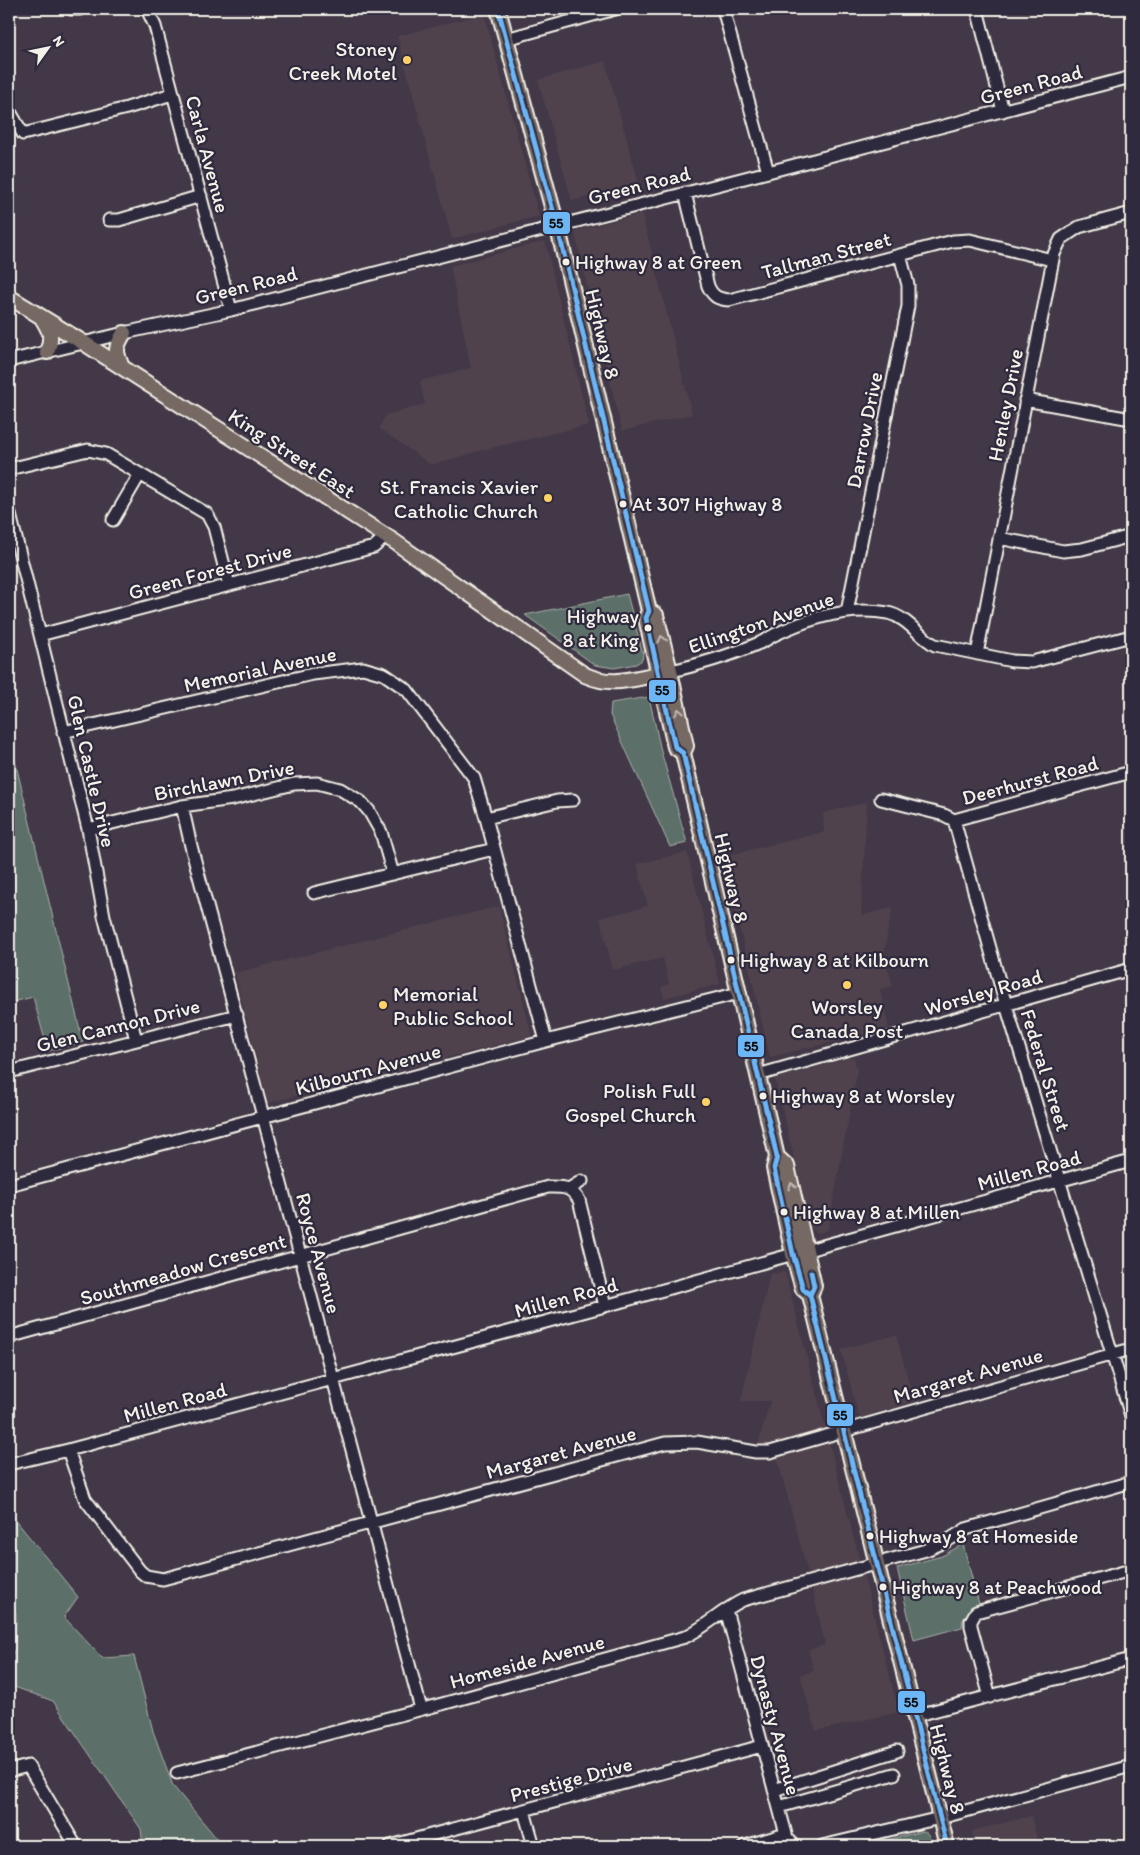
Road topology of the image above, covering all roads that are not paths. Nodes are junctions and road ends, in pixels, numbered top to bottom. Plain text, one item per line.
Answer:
1 (71, 9) edge
2 (80, 9) edge
3 (147, 9) edge
4 (498, 9) edge
5 (615, 9) edge
6 (723, 9) edge
7 (977, 9) edge
8 (506, 39) junction
9 (1131, 77) edge
10 (172, 94) junction
11 (9, 110) edge
12 (1003, 111) junction
13 (768, 172) junction
14 (685, 193) junction
15 (201, 196) junction
16 (1131, 213) edge
17 (109, 220) dead end
18 (557, 225) junction
19 (900, 255) junction
20 (1052, 260) junction
21 (9, 297) edge
22 (230, 310) junction
23 (41, 317) junction
24 (124, 333) junction
25 (84, 343) junction
26 (47, 352) junction
27 (9, 361) edge
28 (122, 367) junction
29 (1025, 400) junction
30 (1131, 419) edge
31 (9, 469) edge
32 (140, 474) junction
33 (9, 510) edge
34 (113, 520) dead end
35 (1131, 536) edge
36 (385, 537) junction
37 (999, 538) junction
38 (229, 585) junction
39 (847, 612) junction
40 (40, 635) junction
41 (1131, 636) edge
42 (977, 654) junction
43 (664, 672) junction
44 (63, 732) junction
45 (1131, 772) edge
46 (881, 799) dead end
47 (573, 800) dead end
48 (182, 806) junction
49 (486, 818) junction
50 (954, 820) junction
51 (88, 829) junction
52 (494, 849) junction
53 (392, 874) junction
54 (314, 893) dead end
55 (1131, 969) edge
56 (739, 993) junction
57 (1006, 1005) junction
58 (237, 1015) junction
59 (136, 1040) junction
60 (546, 1041) junction
61 (9, 1072) edge
62 (758, 1075) junction
63 (263, 1117) junction
64 (777, 1157) junction
65 (1131, 1161) edge
66 (1060, 1180) junction
67 (582, 1181) dead end
68 (9, 1185) edge
69 (569, 1189) junction
70 (807, 1251) junction
71 (793, 1254) junction
72 (300, 1256) junction
73 (810, 1295) junction
74 (605, 1306) junction
75 (9, 1337) edge
76 (1131, 1349) edge
77 (1113, 1354) junction
78 (334, 1379) junction
79 (1131, 1416) edge
80 (844, 1429) junction
81 (68, 1450) junction
82 (10, 1462) edge
83 (1131, 1482) edge
84 (372, 1523) junction
85 (877, 1563) junction
86 (1131, 1570) edge
87 (726, 1610) junction
88 (1131, 1659) edge
89 (990, 1696) junction
90 (421, 1709) junction
91 (914, 1716) junction
92 (762, 1746) junction
93 (897, 1751) dead end
94 (1131, 1766) edge
95 (9, 1772) edge
96 (176, 1773) dead end
97 (894, 1774) dead end
98 (774, 1790) junction
99 (779, 1807) junction
100 (524, 1811) junction
101 (940, 1818) junction
102 (786, 1834) junction
103 (76, 1846) edge
104 (390, 1846) edge
105 (534, 1846) edge
106 (745, 1846) edge
107 (795, 1846) edge
108 (822, 1846) edge
109 (947, 1846) edge

1 - 2 street
3 - 10 street, Carla Avenue
4 - 8 main road, Highway 8
5 - 8 street
6 - 13 street
7 - 12 street
8 - 18 main road, Highway 8
9 - 12 street, Green Road
10 - 11 street
10 - 15 street, Carla Avenue
12 - 13 street, Green Road
13 - 14 street, Green Road
14 - 18 street, Green Road
14 - 19 street, Tallman Street
15 - 17 street
15 - 22 street, Carla Avenue
16 - 20 street, Henley Drive
18 - 22 street, Green Road
18 - 43 main road, Highway 8
19 - 20 street, Tallman Street
19 - 39 street, Darrow Drive
20 - 29 street, Henley Drive
21 - 23 main road, King Street East
22 - 24 street, Green Road
23 - 25 main road, King Street East
23 - 26 main road
24 - 25 street, Green Road
24 - 28 main road
25 - 26 street, Green Road
25 - 28 main road, King Street East
26 - 27 street, Green Road
28 - 36 main road, King Street East
29 - 30 street
29 - 37 street, Henley Drive
31 - 32 street
32 - 34 street
32 - 38 street
33 - 40 street, Glen Castle Drive
35 - 37 street
36 - 38 street, Green Forest Drive
36 - 43 main road, King Street East
37 - 42 street, Henley Drive
38 - 40 street, Green Forest Drive
39 - 42 street, Ellington Avenue
39 - 43 street, Ellington Avenue
40 - 44 street, Glen Castle Drive
41 - 42 street, Ellington Avenue
43 - 56 main road, Highway 8
44 - 49 street, Memorial Avenue
44 - 51 street, Glen Castle Drive
45 - 50 street, Deerhurst Road
46 - 50 street, Deerhurst Road
47 - 49 street
48 - 51 street, Birchlawn Drive
48 - 53 street, Birchlawn Drive
48 - 58 street, Royce Avenue
49 - 52 street, Memorial Avenue
50 - 57 street, Federal Street
51 - 59 street, Glen Castle Drive
52 - 53 street
52 - 60 street, Memorial Avenue
53 - 54 street
55 - 57 street, Worsley Road
56 - 60 street, Kilbourn Avenue
56 - 62 main road, Highway 8
57 - 62 street, Worsley Road
57 - 66 street, Federal Street
58 - 59 street, Glen Cannon Drive
58 - 63 street, Royce Avenue
59 - 61 street, Glen Cannon Drive
60 - 63 street, Kilbourn Avenue
62 - 64 main road, Highway 8
63 - 68 street, Kilbourn Avenue
63 - 72 street, Royce Avenue
70 -> 64 main road, Highway 8
64 - 71 main road, Highway 8
65 - 66 street, Millen Road
66 - 70 street, Millen Road
66 - 77 street, Federal Street
67 - 69 street
69 - 72 street, Southmeadow Crescent
69 - 74 street
70 - 71 street, Millen Road
70 - 73 main road, Highway 8
71 - 73 main road, Highway 8
71 - 74 street, Millen Road
72 - 75 street, Southmeadow Crescent
72 - 78 street, Royce Avenue
73 - 80 main road, Highway 8
74 - 78 street, Millen Road
76 - 77 street, Margaret Avenue
77 - 79 street, Federal Street
77 - 80 street, Margaret Avenue
78 - 81 street, Millen Road
78 - 84 street, Royce Avenue
80 - 84 street, Margaret Avenue
80 - 85 main road, Highway 8
81 - 82 street, Millen Road
81 - 84 street, Margaret Avenue
83 - 85 street, Homeside Avenue
84 - 90 street, Royce Avenue
85 - 87 street, Homeside Avenue
85 - 91 main road, Highway 8
86 - 89 street
87 - 90 street, Homeside Avenue
87 - 92 street, Dynasty Avenue
88 - 89 street
89 - 91 street
90 - 96 street, Homeside Avenue
91 - 101 main road, Highway 8
92 - 98 street, Dynasty Avenue
92 - 100 street, Prestige Drive
93 - 98 street
94 - 101 street
95 - 103 street
97 - 99 street
98 - 99 street, Dynasty Avenue
99 - 102 street, Dynasty Avenue
100 - 104 street, Prestige Drive
100 - 105 street
101 - 108 street
101 - 109 main road, Highway 8
102 - 106 street
102 - 107 street, Dynasty Avenue

